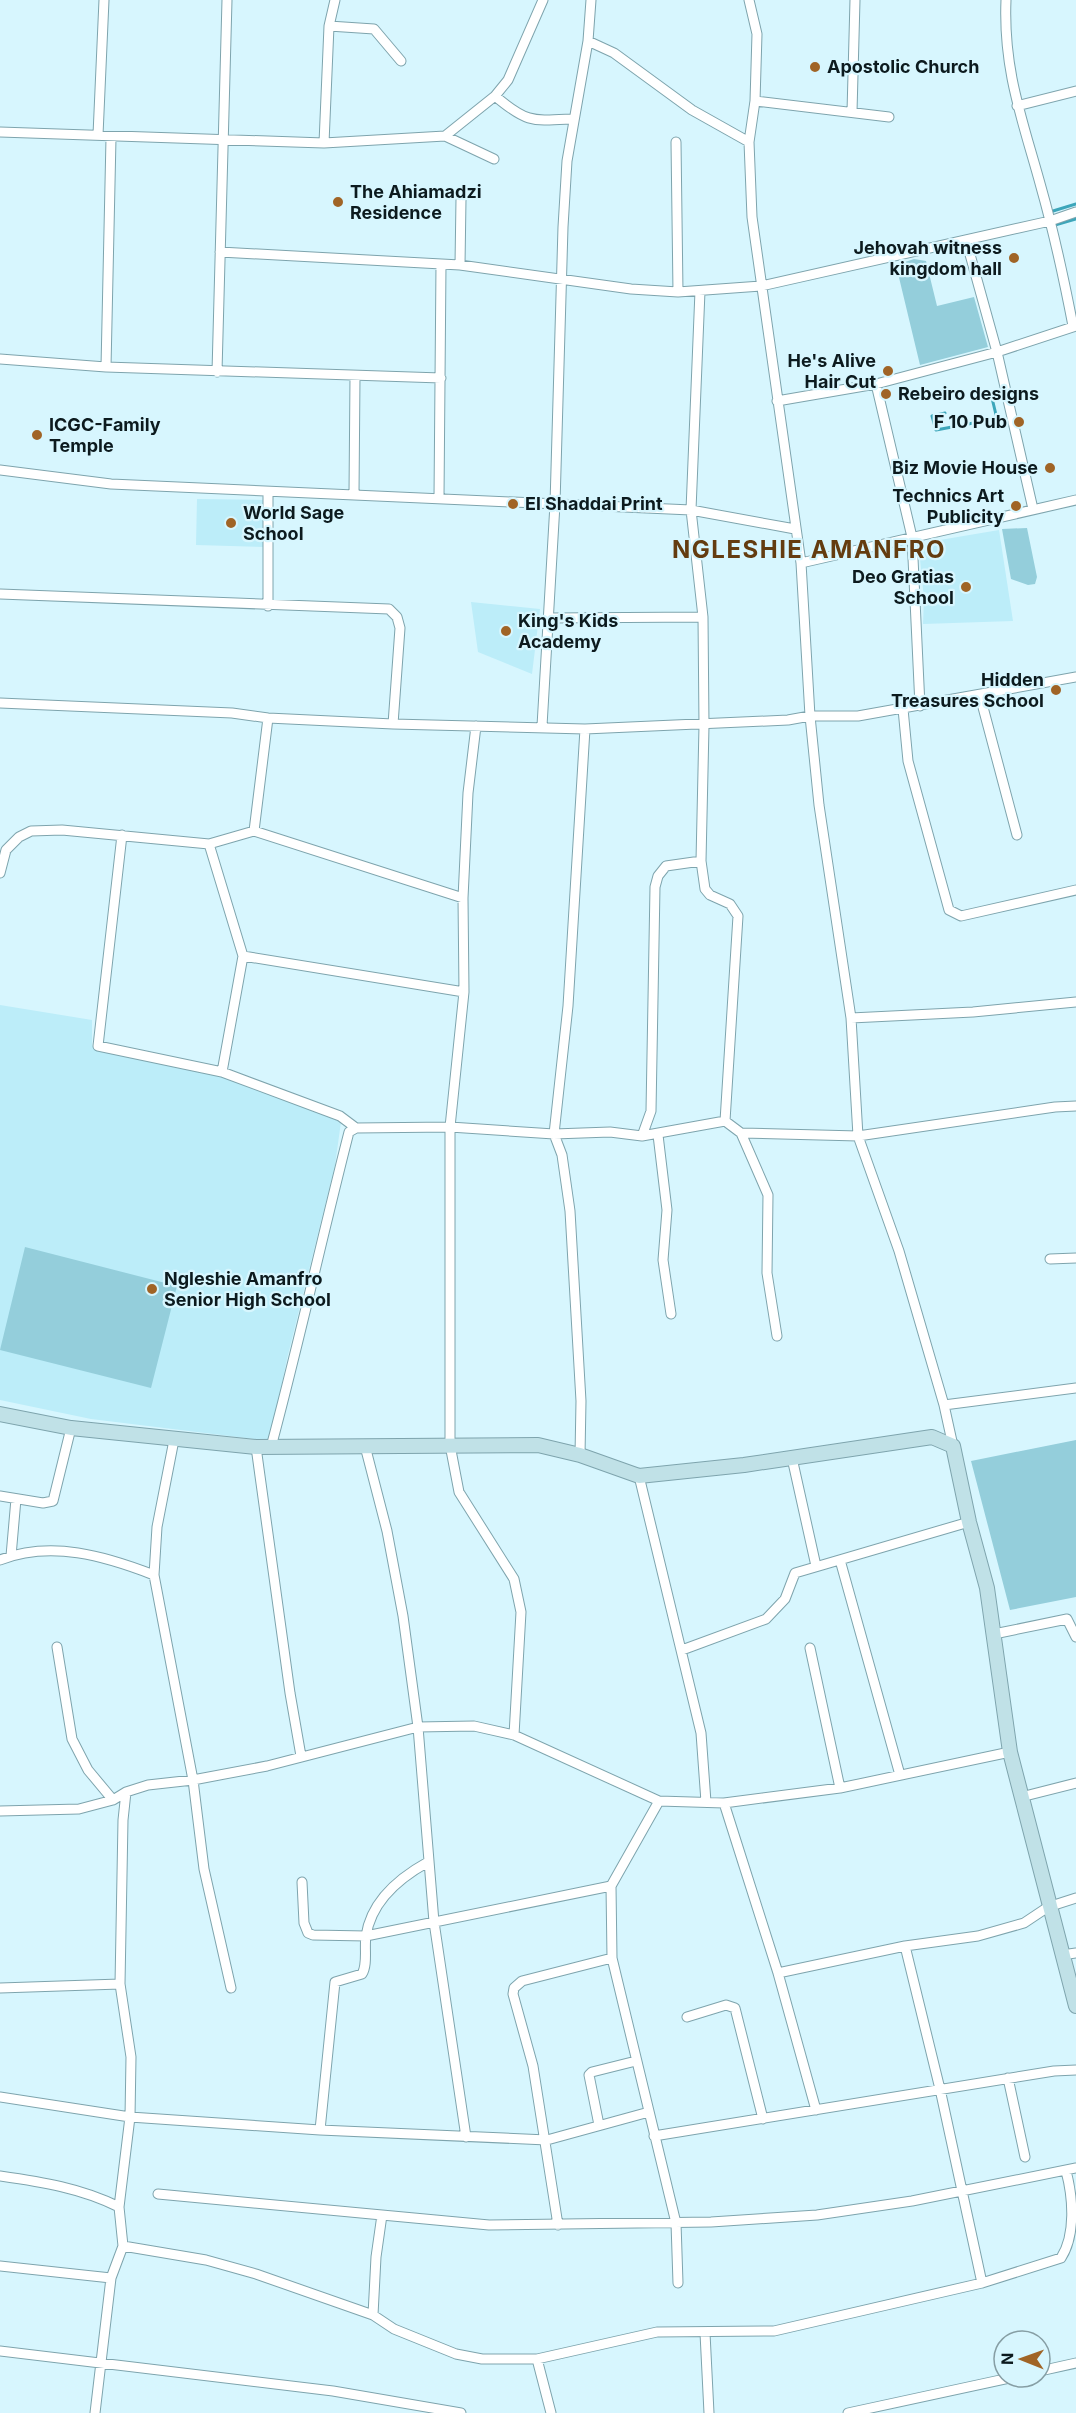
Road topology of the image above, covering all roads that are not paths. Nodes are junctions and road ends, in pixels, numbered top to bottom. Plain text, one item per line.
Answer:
1 (104, 0) edge
2 (227, 0) edge
3 (335, 0) edge
4 (543, 0) edge
5 (591, 0) edge
6 (749, 0) edge
7 (855, 0) edge
8 (1006, 0) edge
9 (330, 26) junction
10 (588, 41) junction
11 (401, 61) dead end
12 (1076, 91) edge
13 (495, 96) junction
14 (755, 101) junction
15 (1017, 106) junction
16 (852, 112) junction
17 (888, 117) dead end
18 (573, 119) junction
19 (0, 132) edge
20 (98, 135) junction
21 (445, 136) junction
22 (111, 138) junction
23 (223, 139) junction
24 (676, 142) dead end
25 (749, 142) junction
26 (324, 143) junction
27 (494, 159) dead end
28 (461, 199) dead end
29 (1076, 212) edge
30 (1050, 221) junction
31 (966, 240) junction
32 (220, 252) junction
33 (441, 264) junction
34 (460, 265) junction
35 (561, 277) junction
36 (761, 285) junction
37 (700, 291) junction
38 (678, 292) junction
39 (1074, 326) edge
40 (997, 352) junction
41 (0, 359) edge
42 (106, 367) junction
43 (217, 372) junction
44 (356, 377) junction
45 (441, 378) junction
46 (876, 384) junction
47 (777, 401) junction
48 (0, 470) edge
49 (268, 493) junction
50 (354, 493) junction
51 (439, 497) junction
52 (1076, 500) edge
53 (555, 504) junction
54 (1033, 509) junction
55 (691, 510) junction
56 (795, 529) junction
57 (912, 537) junction
58 (801, 563) junction
59 (0, 594) edge
60 (268, 606) junction
61 (703, 617) junction
62 (550, 618) junction
63 (1076, 678) edge
64 (980, 696) junction
65 (0, 704) edge
66 (920, 706) junction
67 (903, 709) junction
68 (810, 716) junction
69 (268, 718) junction
70 (393, 724) junction
71 (476, 726) junction
72 (542, 726) junction
73 (704, 726) junction
74 (585, 729) junction
75 (254, 831) junction
76 (122, 835) junction
77 (1017, 835) dead end
78 (209, 844) junction
79 (701, 861) junction
80 (0, 873) edge
81 (1076, 890) edge
82 (463, 898) junction
83 (243, 956) junction
84 (464, 992) junction
85 (1076, 1002) edge
86 (851, 1018) junction
87 (222, 1072) junction
88 (1076, 1106) edge
89 (725, 1121) junction
90 (450, 1127) junction
91 (356, 1128) junction
92 (741, 1133) junction
93 (554, 1134) junction
94 (658, 1135) junction
95 (858, 1136) junction
96 (642, 1137) junction
97 (1076, 1258) edge
98 (1050, 1259) dead end
99 (670, 1314) dead end
100 (777, 1336) dead end
101 (1076, 1388) edge
102 (944, 1405) junction
103 (0, 1414) edge
104 (71, 1428) junction
105 (174, 1440) junction
106 (450, 1445) junction
107 (365, 1446) junction
108 (953, 1446) junction
109 (256, 1447) junction
110 (271, 1447) junction
111 (580, 1455) junction
112 (792, 1458) junction
113 (639, 1476) junction
114 (0, 1497) edge
115 (16, 1499) junction
116 (969, 1522) junction
117 (11, 1556) junction
118 (0, 1560) edge
119 (840, 1560) junction
120 (816, 1566) junction
121 (154, 1575) junction
122 (994, 1634) junction
123 (1076, 1637) edge
124 (57, 1647) dead end
125 (810, 1648) dead end
126 (682, 1650) junction
127 (418, 1727) junction
128 (514, 1735) junction
129 (1010, 1752) junction
130 (301, 1756) junction
131 (900, 1775) junction
132 (193, 1780) junction
133 (1076, 1783) edge
134 (840, 1788) junction
135 (126, 1792) junction
136 (1021, 1797) junction
137 (113, 1800) junction
138 (659, 1801) junction
139 (706, 1802) junction
140 (724, 1803) junction
141 (0, 1811) edge
142 (428, 1862) junction
143 (302, 1882) dead end
144 (611, 1886) junction
145 (1076, 1898) edge
146 (1048, 1907) junction
147 (434, 1922) junction
148 (366, 1936) junction
149 (905, 1946) junction
150 (1076, 1953) edge
151 (1062, 1955) junction
152 (612, 1958) junction
153 (778, 1973) junction
154 (0, 1980) edge
155 (120, 1984) junction
156 (0, 1988) edge
157 (231, 1988) dead end
158 (1075, 2002) edge
159 (687, 2017) dead end
160 (636, 2061) junction
161 (1076, 2070) edge
162 (1008, 2079) junction
163 (940, 2089) junction
164 (0, 2097) edge
165 (816, 2110) junction
166 (648, 2112) junction
167 (130, 2117) junction
168 (764, 2118) junction
169 (599, 2125) junction
170 (320, 2130) junction
171 (654, 2136) junction
172 (466, 2137) junction
173 (547, 2140) junction
174 (1025, 2157) dead end
175 (1076, 2168) edge
176 (1066, 2171) junction
177 (0, 2176) edge
178 (963, 2191) junction
179 (158, 2194) dead end
180 (119, 2206) junction
181 (382, 2215) junction
182 (675, 2223) junction
183 (558, 2224) junction
184 (123, 2246) junction
185 (0, 2266) edge
186 (111, 2278) junction
187 (678, 2283) dead end
188 (982, 2283) junction
189 (373, 2315) junction
190 (705, 2333) junction
191 (0, 2351) edge
192 (537, 2359) junction
193 (100, 2362) junction
194 (1076, 2363) edge
195 (1052, 2368) edge
196 (992, 2382) edge
197 (95, 2413) edge
198 (461, 2413) edge
199 (551, 2413) edge
200 (709, 2413) edge
201 (848, 2413) edge

1 - 20 street
2 - 23 street
3 - 9 street
4 - 13 street
5 - 10 street
6 - 14 street
7 - 16 street
8 - 15 street
9 - 11 street
9 - 26 street
10 - 18 street
10 - 25 street
12 - 15 street
13 - 18 street
13 - 21 street
14 - 16 street
14 - 25 street
15 - 30 street
16 - 17 street
18 - 35 street
19 - 20 street
20 - 22 street
21 - 26 street
21 - 27 street
22 - 23 street
22 - 42 street
23 - 26 street
23 - 32 street
24 - 38 street
25 - 36 street
28 - 34 street
29 - 30 street
30 - 31 street
30 - 39 street
31 - 36 street
31 - 40 street
32 - 33 street
32 - 43 street
33 - 34 street
33 - 45 street
34 - 35 street
35 - 38 street
35 - 53 street
36 - 37 street
36 - 47 street
37 - 38 street
37 - 55 street
39 - 40 street
40 - 46 street
40 - 54 street
41 - 42 street
42 - 43 street
43 - 44 street
44 - 45 street
44 - 50 street
45 - 51 street
46 - 47 street
46 - 57 street
47 - 56 street
48 - 49 street
49 - 50 street
49 - 60 street
50 - 51 street
51 - 53 street
52 - 54 street
53 - 55 street
53 - 62 street
54 - 57 street
55 - 56 street
55 - 61 street
56 - 58 street
57 - 58 street
57 - 66 street
58 - 68 street
59 - 60 street
60 - 70 street
61 - 62 street
61 - 73 street
62 - 72 street
63 - 64 street
64 - 66 street
64 - 77 street
65 - 69 street
66 - 67 street
67 - 68 street
67 - 81 street
68 - 73 street
68 - 86 street
69 - 70 street
69 - 75 street
70 - 71 street
71 - 72 street
71 - 82 street
72 - 74 street
73 - 74 street
73 - 79 street
74 - 93 street
75 - 78 street
75 - 82 street
76 - 78 street
76 - 80 street
76 - 87 street
78 - 83 street
79 - 89 street
79 - 96 street
82 - 84 street
83 - 84 street
83 - 87 street
84 - 90 street
85 - 86 street
86 - 95 street
87 - 91 street
88 - 95 street
89 - 92 street
89 - 94 street
90 - 91 street
90 - 93 street
90 - 106 street
91 - 110 street
92 - 95 street
92 - 100 street
93 - 96 street
93 - 111 street
94 - 96 street
94 - 99 street
95 - 102 street
97 - 98 street
101 - 102 street
102 - 108 street
103 - 104 street
104 - 105 street
104 - 115 street
105 - 109 street
105 - 121 street
106 - 107 street
106 - 111 street
106 - 128 street
107 - 110 street
107 - 127 street
108 - 112 street
108 - 116 street
109 - 110 street
109 - 130 street
111 - 113 street
112 - 113 street
112 - 120 street
113 - 126 street
114 - 115 street
115 - 117 street
116 - 119 street
116 - 122 street
117 - 118 street
117 - 121 street
119 - 120 street
119 - 131 street
120 - 126 street
121 - 132 street
122 - 123 street
122 - 129 street
124 - 137 street
125 - 134 street
126 - 139 street
127 - 128 street
127 - 130 street
127 - 142 street
128 - 138 street
129 - 131 street
129 - 136 street
130 - 132 street
131 - 134 street
132 - 135 street
132 - 157 street
133 - 136 street
134 - 140 street
135 - 137 street
135 - 155 street
136 - 146 street
137 - 141 street
138 - 139 street
138 - 144 street
139 - 140 street
140 - 153 street
142 - 147 street
142 - 148 street
143 - 148 street
144 - 147 street
144 - 152 street
145 - 146 street
146 - 149 street
146 - 151 street
147 - 148 street
147 - 172 street
148 - 170 street
149 - 153 street
149 - 163 street
150 - 151 street
151 - 158 street
152 - 160 street
152 - 173 street
153 - 165 street
154 - 156 street
155 - 156 street
155 - 167 street
159 - 168 street
160 - 166 street
160 - 169 street
161 - 162 street
162 - 163 street
162 - 174 street
163 - 165 street
163 - 178 street
164 - 167 street
165 - 168 street
166 - 169 street
166 - 171 street
167 - 170 street
167 - 180 street
168 - 171 street
169 - 173 street
170 - 172 street
171 - 182 street
172 - 173 street
173 - 183 street
175 - 176 street
176 - 178 street
176 - 188 street
177 - 180 street
178 - 182 street
178 - 188 street
179 - 181 street
180 - 184 street
181 - 183 street
181 - 189 street
182 - 183 street
182 - 187 street
184 - 186 street
184 - 189 street
185 - 186 street
186 - 193 street
188 - 190 street
189 - 192 street
190 - 192 street
190 - 200 street
191 - 193 street
192 - 199 street
193 - 197 street
193 - 198 street
194 - 195 street
196 - 201 street

